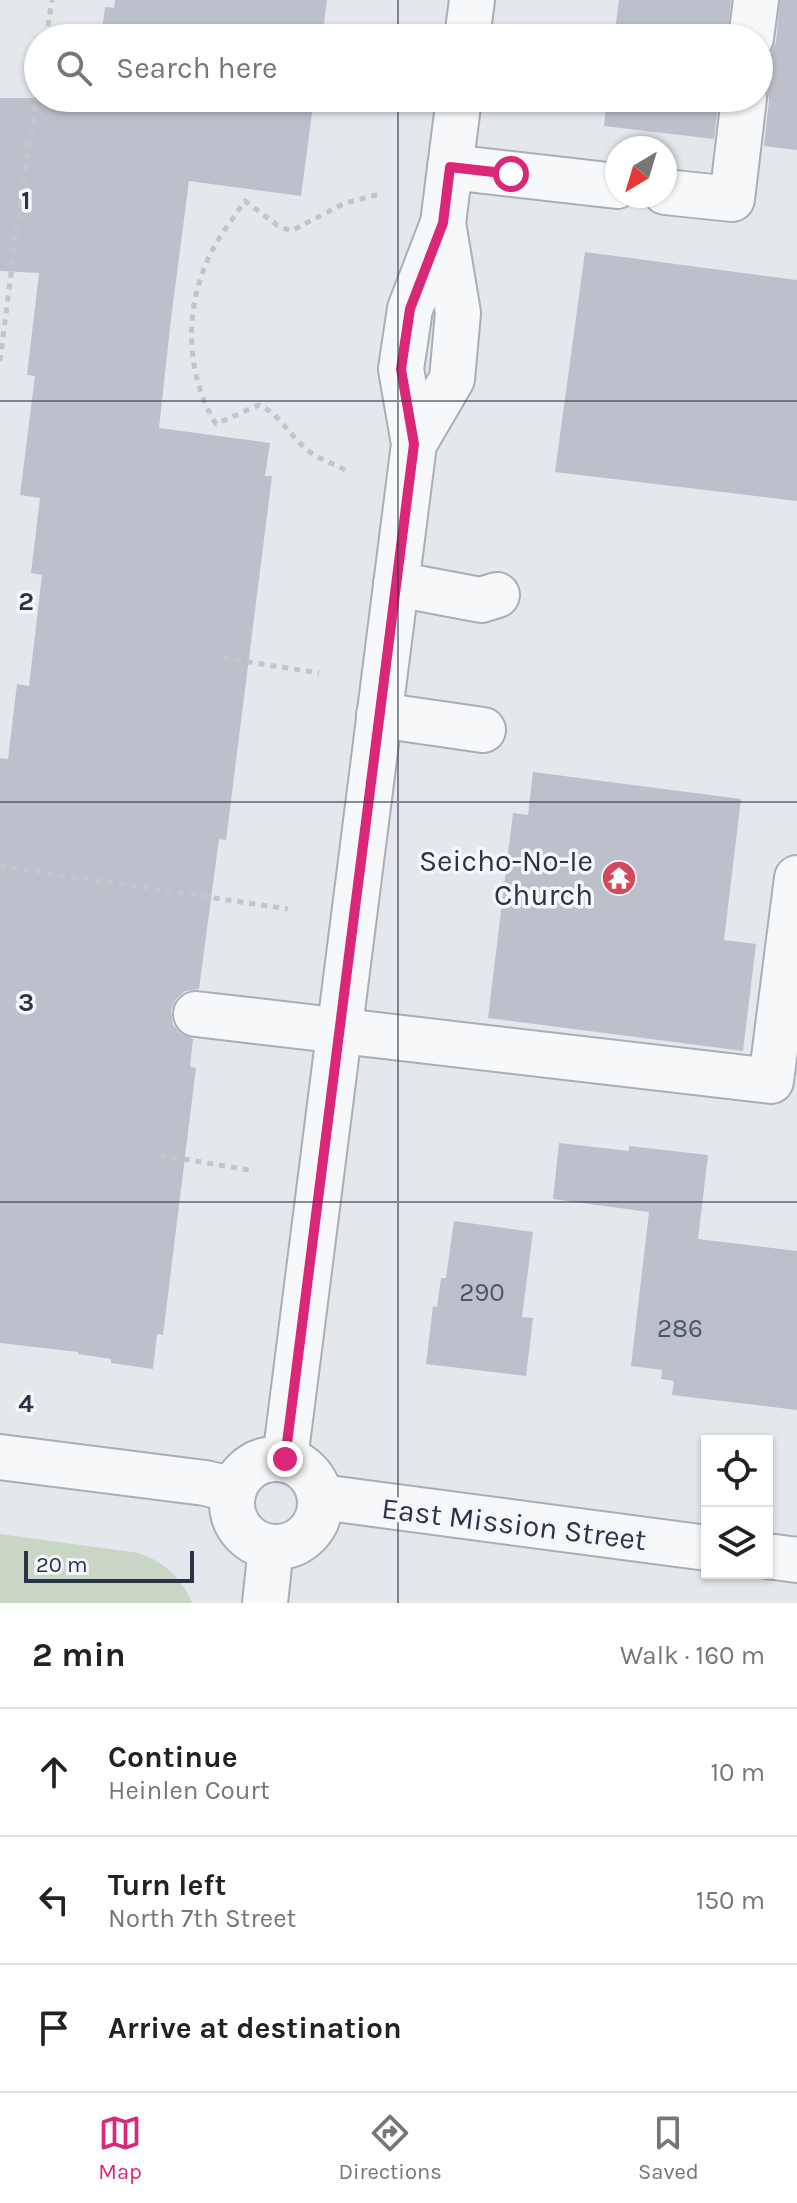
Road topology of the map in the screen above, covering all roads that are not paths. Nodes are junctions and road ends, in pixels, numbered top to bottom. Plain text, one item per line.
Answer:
1 (472, 0) edge
2 (756, 0) edge
3 (469, 24) edge
4 (753, 24) edge
5 (457, 112) edge
6 (742, 112) edge
7 (450, 167) junction
8 (605, 185) edge
9 (677, 193) edge
10 (396, 584) junction
11 (497, 595) dead end
12 (379, 715) junction
13 (483, 730) dead end
14 (797, 878) edge
15 (196, 1014) dead end
16 (338, 1029) junction
17 (0, 1457) edge
18 (285, 1459) junction
19 (234, 1490) junction
20 (321, 1497) junction
21 (271, 1547) junction
22 (701, 1547) edge
23 (773, 1557) edge
24 (797, 1560) edge
25 (265, 1603) edge

1 - 3 street
2 - 4 street
5 - 7 street
6 - 9 street
7 - 8 street
7 - 10 street
10 - 11 street
10 - 12 street
12 - 13 street
12 - 16 street
14 - 16 street
15 - 16 street
16 - 18 street
17 - 19 street
18 - 19 street
18 - 20 street
19 - 21 street
20 - 21 street
20 - 22 street, East Mission Street
21 - 25 street
23 - 24 street

